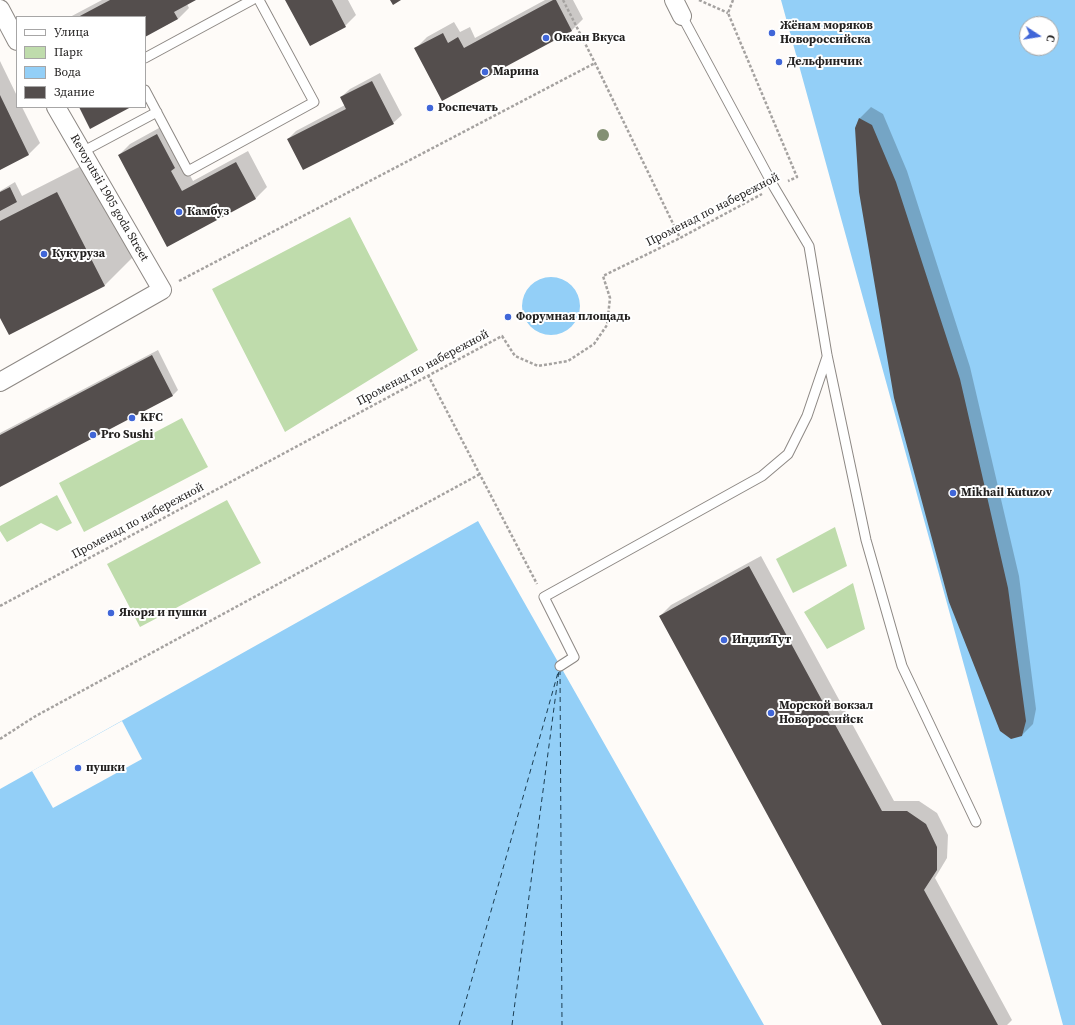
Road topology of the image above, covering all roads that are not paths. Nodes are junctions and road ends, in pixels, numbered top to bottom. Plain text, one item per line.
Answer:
1 (252, 0) edge
2 (259, 0) edge
3 (674, 0) edge
4 (0, 9) edge
5 (682, 16) joint
6 (16, 39) edge
7 (146, 57) edge
8 (146, 92) edge
9 (57, 108) edge
10 (157, 112) junction
11 (82, 152) junction
12 (827, 355) junction
13 (0, 382) edge
14 (560, 666) dead end
15 (976, 822) dead end

1 - 7 lane
2 - 10 lane
3 - 5 street
4 - 6 street
5 - 12 lane
8 - 10 lane
9 - 11 street, Revoyutsii 1905 goda Street
10 - 11 lane
11 - 13 street, Revoyutsii 1905 goda Street
12 - 14 lane
12 - 15 lane

